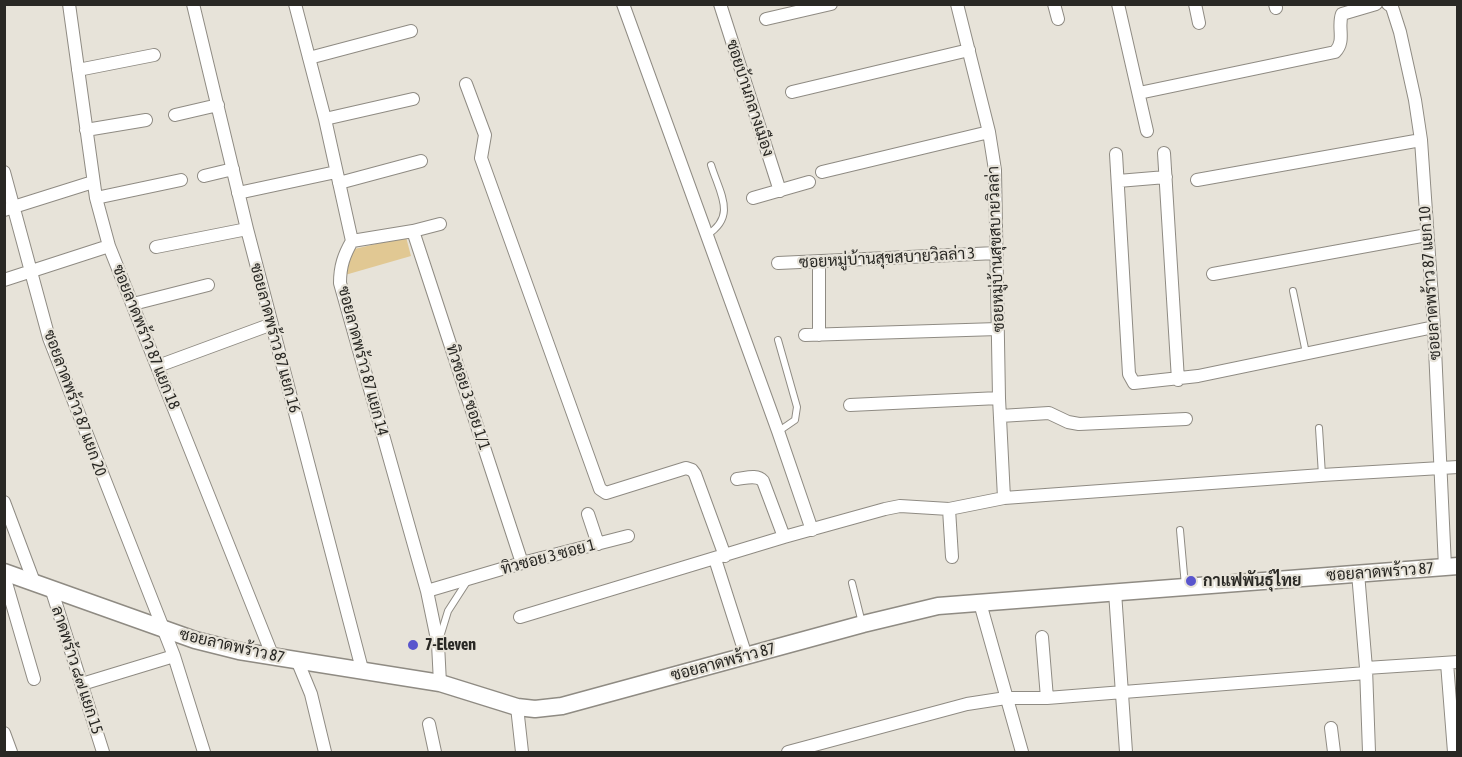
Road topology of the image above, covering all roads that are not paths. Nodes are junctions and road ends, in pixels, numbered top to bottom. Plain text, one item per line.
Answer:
1 (68, 4) edge
2 (193, 4) edge
3 (295, 4) edge
4 (623, 4) edge
5 (720, 4) edge
6 (831, 4) edge
7 (957, 4) edge
8 (1054, 4) edge
9 (1118, 4) edge
10 (1195, 4) edge
11 (1376, 4) edge
12 (1388, 4) edge
13 (1351, 7) edge
14 (766, 19) dead end
15 (1058, 19) dead end
16 (1199, 23) dead end
17 (411, 32) dead end
18 (969, 51) junction
19 (154, 55) dead end
20 (309, 58) junction
21 (78, 70) junction
22 (466, 84) dead end
23 (792, 92) dead end
24 (1139, 93) junction
25 (413, 99) dead end
26 (218, 105) junction
27 (175, 115) dead end
28 (325, 119) junction
29 (146, 120) dead end
30 (86, 130) junction
31 (1147, 131) dead end
32 (989, 132) junction
33 (1421, 140) junction
34 (1164, 153) dead end
35 (1116, 154) dead end
36 (422, 161) dead end
37 (711, 165) dead end
38 (233, 169) junction
39 (4, 172) edge
40 (822, 172) dead end
41 (204, 176) dead end
42 (338, 177) junction
43 (1166, 177) junction
44 (181, 180) dead end
45 (1197, 180) dead end
46 (1118, 181) junction
47 (93, 182) junction
48 (809, 182) dead end
49 (780, 191) junction
50 (238, 193) junction
51 (96, 198) junction
52 (753, 198) dead end
53 (9, 209) edge
54 (440, 224) dead end
55 (247, 229) junction
56 (413, 231) junction
57 (1426, 235) junction
58 (707, 236) junction
59 (352, 241) junction
60 (109, 246) junction
61 (156, 247) dead end
62 (996, 253) junction
63 (819, 262) junction
64 (778, 263) dead end
65 (31, 272) junction
66 (1213, 274) dead end
67 (4, 280) edge
68 (208, 285) dead end
69 (1293, 291) dead end
70 (133, 304) junction
71 (272, 324) junction
72 (1434, 327) junction
73 (998, 329) junction
74 (819, 334) junction
75 (805, 335) dead end
76 (778, 340) dead end
77 (1306, 353) junction
78 (158, 366) junction
79 (1178, 380) junction
80 (999, 398) junction
81 (850, 405) dead end
82 (1000, 416) junction
83 (1186, 419) dead end
84 (1318, 428) dead end
85 (778, 431) junction
86 (1458, 467) edge
87 (1439, 468) junction
88 (1322, 475) junction
89 (737, 479) dead end
90 (1004, 498) junction
91 (4, 502) edge
92 (949, 509) junction
93 (588, 514) dead end
94 (812, 530) junction
95 (1180, 530) dead end
96 (628, 536) dead end
97 (784, 537) junction
98 (598, 544) junction
99 (952, 557) dead end
100 (720, 558) junction
101 (522, 563) junction
102 (1451, 567) edge
103 (1358, 573) junction
104 (4, 574) edge
105 (468, 580) junction
106 (34, 582) junction
107 (852, 583) dead end
108 (1185, 587) junction
109 (51, 588) junction
110 (427, 591) junction
111 (1115, 592) junction
112 (980, 603) junction
113 (520, 617) dead end
114 (862, 624) junction
115 (162, 628) junction
116 (1042, 637) dead end
117 (438, 644) junction
118 (174, 656) junction
119 (746, 656) junction
120 (273, 657) junction
121 (297, 660) junction
122 (1452, 662) edge
123 (363, 669) junction
124 (1366, 670) junction
125 (34, 679) dead end
126 (440, 683) junction
127 (82, 684) junction
128 (1121, 691) junction
129 (1006, 698) junction
130 (1047, 698) junction
131 (517, 707) junction
132 (429, 724) dead end
133 (1331, 728) dead end
134 (4, 733) edge
135 (1455, 745) edge
136 (11, 753) edge
137 (103, 753) edge
138 (204, 753) edge
139 (325, 753) edge
140 (435, 753) edge
141 (522, 753) edge
142 (788, 753) edge
143 (1022, 753) edge
144 (1126, 753) edge
145 (1334, 753) edge
146 (1369, 753) edge

1 - 21 street, ซอยลาดพร้าว 87 แยก 18
2 - 26 street, ซอยลาดพร้าว 87 แยก 16
3 - 20 street
4 - 58 street
5 - 49 street, ซอยบ้านกลางเมือง
6 - 14 street
7 - 18 street, ซอยหมู่บ้านสุขสบายวิลล่า
8 - 15 street
9 - 24 street
10 - 16 street
11 - 13 street
12 - 33 street, ซอยลาดพร้าว 87 แยก 10
13 - 24 street
17 - 20 street
18 - 23 street
18 - 32 street, ซอยหมู่บ้านสุขสบายวิลล่า
19 - 21 street
20 - 28 street
21 - 30 street, ซอยลาดพร้าว 87 แยก 18
22 - 100 street
24 - 31 street
25 - 28 street
26 - 27 street
26 - 38 street, ซอยลาดพร้าว 87 แยก 16
28 - 42 street
29 - 30 street
30 - 47 street, ซอยลาดพร้าว 87 แยก 18
32 - 40 street
32 - 62 street, ซอยหมู่บ้านสุขสบายวิลล่า
33 - 45 street
33 - 57 street, ซอยลาดพร้าว 87 แยก 10
34 - 43 street
35 - 46 street
36 - 42 street
37 - 58 lane
38 - 41 street
38 - 50 street, ซอยลาดพร้าว 87 แยก 16
39 - 53 street, ซอยลาดพร้าว 87 แยก 20
42 - 50 street
42 - 59 street
43 - 46 street
43 - 79 street
44 - 51 street
46 - 79 street
47 - 51 street, ซอยลาดพร้าว 87 แยก 18
47 - 53 street
48 - 49 street
49 - 52 street
50 - 55 street, ซอยลาดพร้าว 87 แยก 16
51 - 60 street, ซอยลาดพร้าว 87 แยก 18
53 - 65 street, ซอยลาดพร้าว 87 แยก 20
54 - 56 street
55 - 61 street
55 - 71 street, ซอยลาดพร้าว 87 แยก 16
56 - 59 street
56 - 101 street, ทิวซอย 3 ซอย 1/1
57 - 66 street
57 - 72 street, ซอยลาดพร้าว 87 แยก 10
58 - 85 street
59 - 110 street, ซอยลาดพร้าว 87 แยก 14
60 - 65 street
60 - 70 street, ซอยลาดพร้าว 87 แยก 18
62 - 63 street, ซอยหมู่บ้านสุขสบายวิลล่า 3
62 - 73 street, ซอยหมู่บ้านสุขสบายวิลล่า
63 - 64 street, ซอยหมู่บ้านสุขสบายวิลล่า 3
63 - 74 street
65 - 67 street
65 - 115 street, ซอยลาดพร้าว 87 แยก 20
68 - 70 street
69 - 77 lane
70 - 78 street, ซอยลาดพร้าว 87 แยก 18
71 - 78 street
71 - 123 street, ซอยลาดพร้าว 87 แยก 16
72 - 77 street
72 - 87 street, ซอยลาดพร้าว 87 แยก 10
73 - 74 street
73 - 80 street, ซอยหมู่บ้านสุขสบายวิลล่า
74 - 75 street
76 - 85 lane
77 - 79 street
78 - 120 street, ซอยลาดพร้าว 87 แยก 18
80 - 81 street
80 - 82 street, ซอยหมู่บ้านสุขสบายวิลล่า
82 - 83 street
82 - 90 street, ซอยหมู่บ้านสุขสบายวิลล่า
84 - 88 lane
85 - 94 street
86 - 87 street
87 - 88 street
87 - 102 street, ซอยลาดพร้าว 87 แยก 10
88 - 90 street
89 - 97 street
90 - 92 street
91 - 106 street
92 - 94 street
92 - 99 street
93 - 98 street
94 - 97 street
95 - 108 lane
96 - 98 street, ทิวซอย 3 ซอย 1
97 - 100 street
98 - 101 street, ทิวซอย 3 ซอย 1
100 - 113 street
100 - 119 street
101 - 105 street, ทิวซอย 3 ซอย 1
102 - 103 street, ซอยลาดพร้าว 87
103 - 108 street, ซอยลาดพร้าว 87
103 - 124 street
104 - 106 street, ซอยลาดพร้าว 87
104 - 125 street
105 - 110 street, ทิวซอย 3 ซอย 1
105 - 117 lane
106 - 109 street, ซอยลาดพร้าว 87
107 - 114 lane
108 - 111 street, ซอยลาดพร้าว 87
109 - 115 street, ซอยลาดพร้าว 87
109 - 127 street, ลาดพร้าว ๘๗ แยก 15
110 - 117 street, ซอยลาดพร้าว 87 แยก 14
111 - 112 street, ซอยลาดพร้าว 87
111 - 128 street
112 - 114 street, ซอยลาดพร้าว 87
112 - 129 street
114 - 119 street, ซอยลาดพร้าว 87
115 - 118 street, ซอยลาดพร้าว 87 แยก 20
115 - 120 street, ซอยลาดพร้าว 87
116 - 130 street
117 - 126 street, ซอยลาดพร้าว 87 แยก 14
118 - 127 street
118 - 138 street, ซอยลาดพร้าว 87 แยก 20
119 - 131 street, ซอยลาดพร้าว 87
120 - 121 street, ซอยลาดพร้าว 87
121 - 123 street, ซอยลาดพร้าว 87
121 - 139 street
122 - 124 street
122 - 135 street
123 - 126 street, ซอยลาดพร้าว 87
124 - 128 street
124 - 146 street
126 - 131 street, ซอยลาดพร้าว 87
127 - 137 street, ลาดพร้าว ๘๗ แยก 15
128 - 130 street
128 - 144 street
129 - 130 street
129 - 142 street
129 - 143 street
131 - 141 street
132 - 140 street
133 - 145 street
134 - 136 street

